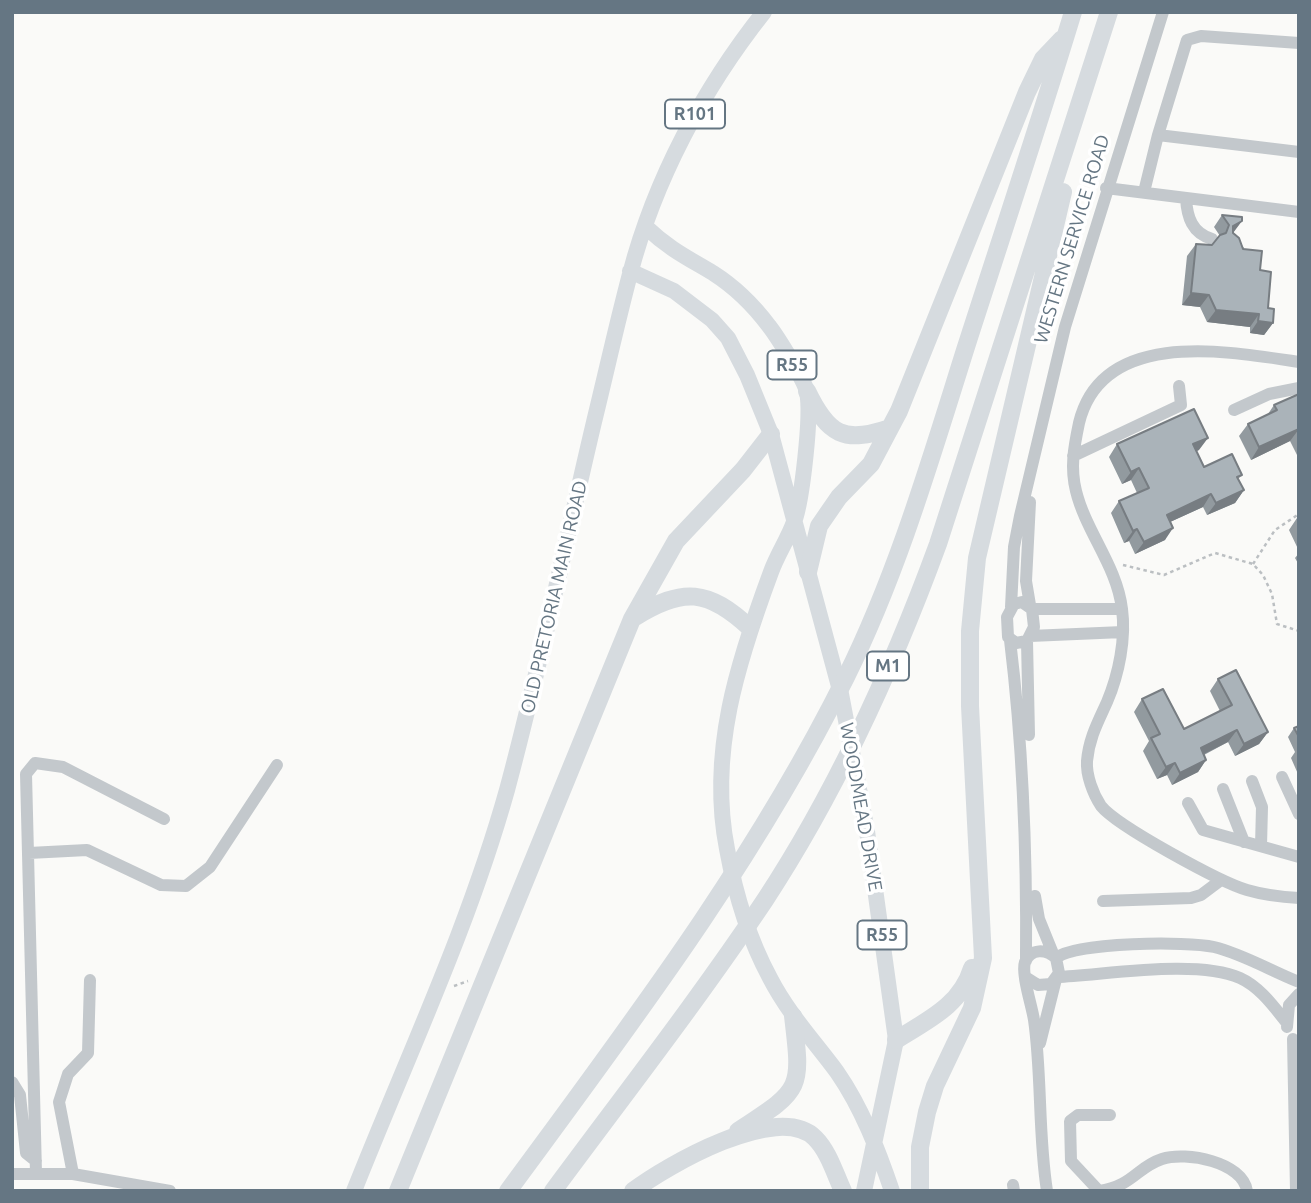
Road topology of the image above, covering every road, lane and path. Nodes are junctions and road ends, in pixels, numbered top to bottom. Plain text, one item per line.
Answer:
1 (764, 12) edge
2 (1073, 12) edge
3 (1109, 12) edge
4 (1163, 12) edge
5 (1067, 34) junction
6 (1299, 43) edge
7 (1089, 76) junction
8 (1158, 135) junction
9 (1299, 152) edge
10 (1106, 188) junction
11 (1144, 192) junction
12 (1186, 198) junction
13 (1299, 212) edge
14 (646, 227) junction
15 (1212, 239) dead end
16 (630, 271) junction
17 (1299, 362) edge
18 (1179, 386) dead end
19 (1299, 388) edge
20 (807, 391) junction
21 (1234, 410) dead end
22 (890, 428) junction
23 (771, 434) junction
24 (1073, 456) junction
25 (1030, 481) junction
26 (1299, 514) edge
27 (794, 521) junction
28 (1252, 564) junction
29 (1118, 565) dead end
30 (808, 572) junction
31 (1011, 607) junction
32 (1031, 607) junction
33 (1122, 609) junction
34 (632, 619) junction
35 (750, 628) junction
36 (1299, 631) edge
37 (1123, 632) junction
38 (1029, 638) junction
39 (1010, 640) junction
40 (277, 765) dead end
41 (1282, 777) dead end
42 (1252, 781) dead end
43 (1223, 789) dead end
44 (1188, 803) dead end
45 (1299, 814) edge
46 (164, 819) dead end
47 (1244, 842) junction
48 (1261, 846) junction
49 (29, 853) junction
50 (1299, 857) edge
51 (1221, 880) junction
52 (1299, 898) edge
53 (1103, 901) dead end
54 (981, 909) junction
55 (1201, 945) junction
56 (1055, 957) junction
57 (1026, 961) junction
58 (1198, 971) junction
59 (487, 974) junction
60 (1027, 978) junction
61 (1056, 978) junction
62 (90, 980) dead end
63 (1299, 982) edge
64 (438, 992) junction
65 (1299, 994) edge
66 (793, 1016) junction
67 (1287, 1023) junction
68 (897, 1040) junction
69 (1296, 1042) edge
70 (1037, 1058) junction
71 (12, 1082) edge
72 (1110, 1115) dead end
73 (726, 1138) junction
74 (873, 1138) junction
75 (36, 1167) junction
76 (12, 1174) edge
77 (72, 1174) junction
78 (157, 1189) edge
79 (170, 1191) edge
80 (354, 1191) edge
81 (398, 1191) edge
82 (508, 1191) edge
83 (553, 1191) edge
84 (633, 1191) edge
85 (843, 1191) edge
86 (864, 1191) edge
87 (892, 1191) edge
88 (920, 1191) edge
89 (1048, 1191) edge
90 (1099, 1191) edge
91 (1247, 1191) edge
92 (1296, 1191) edge

1 - 14 main road, OLD PRETORIA MAIN ROAD / R101
2 - 5 highway, M1
3 - 7 highway, M1
4 - 10 street, WESTERN SERVICE ROAD
5 - 22 highway
5 - 82 highway, M1
6 - 8 street
7 - 54 highway
7 - 83 highway, M1
8 - 9 street
8 - 11 street
10 - 11 street
10 - 25 street, WESTERN SERVICE ROAD
11 - 12 street
12 - 13 street
12 - 15 street
14 - 16 main road, OLD PRETORIA MAIN ROAD / R101
14 - 20 main road, R55
16 - 23 main road, WOODMEAD DRIVE / R55
16 - 64 main road, OLD PRETORIA MAIN ROAD / R101
17 - 24 street
18 - 24 street
19 - 21 street
20 - 22 highway
20 - 27 main road, WOODMEAD DRIVE / R55
22 - 30 highway
23 - 27 main road, WOODMEAD DRIVE / R55
23 - 34 highway
24 - 33 street
25 - 31 street, WESTERN SERVICE ROAD
25 - 32 street, WESTERN SERVICE ROAD
26 - 28 path
27 - 30 main road, WOODMEAD DRIVE / R55
27 - 35 main road, WOODMEAD DRIVE / R55
28 - 29 path
28 - 36 path
30 - 68 main road, WOODMEAD DRIVE / R55
31 - 32 street
31 - 39 street
32 - 33 street
32 - 38 street
33 - 37 street
34 - 35 highway
34 - 59 highway
35 - 66 main road, WOODMEAD DRIVE / R55
37 - 38 street
37 - 51 street
38 - 39 street
38 - 56 street
39 - 57 street
40 - 49 street
41 - 45 street
42 - 48 street
43 - 47 street
44 - 47 street
46 - 49 street
47 - 48 street
48 - 50 street
49 - 75 street
51 - 52 street
51 - 53 street
54 - 68 highway
54 - 88 highway
55 - 56 street
55 - 58 street
55 - 63 street
56 - 57 street
56 - 61 street
57 - 60 street
58 - 61 street
58 - 67 street
59 - 64 path
59 - 81 highway
60 - 61 street
60 - 70 street
61 - 70 street
62 - 77 street
64 - 80 main road, OLD PRETORIA MAIN ROAD / R101
65 - 67 street
66 - 73 highway
66 - 74 main road, WOODMEAD DRIVE / R55
67 - 69 street
68 - 74 main road, WOODMEAD DRIVE / R55
69 - 92 street
70 - 89 street
71 - 75 street
72 - 90 street
73 - 84 highway
73 - 85 highway
74 - 86 main road, WOODMEAD DRIVE / R55
74 - 87 main road, WOODMEAD DRIVE / R55
75 - 76 street
75 - 77 street
77 - 78 street
78 - 79 street
90 - 91 street

